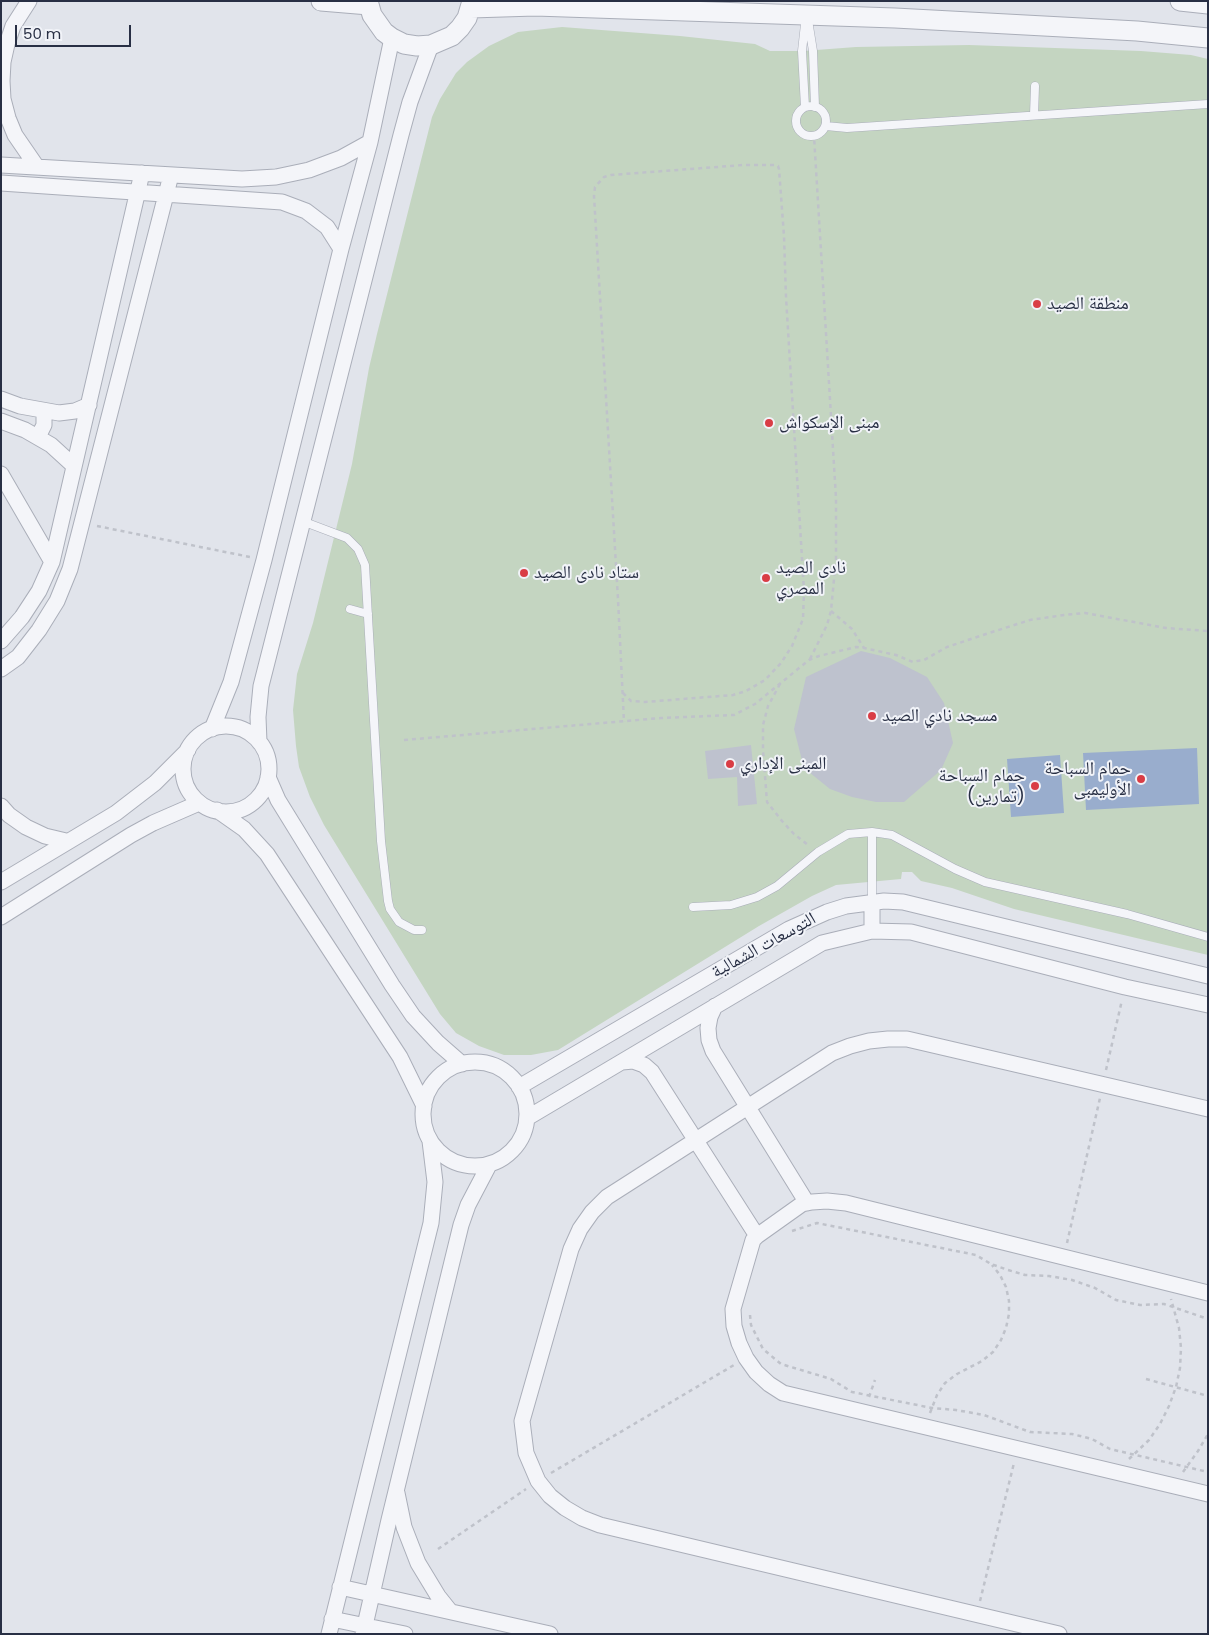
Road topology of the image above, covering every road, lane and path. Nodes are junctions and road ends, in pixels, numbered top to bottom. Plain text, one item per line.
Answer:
1 (29, 1) edge
2 (322, 1) edge
3 (1180, 1) edge
4 (369, 3) edge
5 (1208, 4) edge
6 (472, 5) edge
7 (806, 8) edge
8 (392, 38) junction
9 (1208, 38) edge
10 (431, 45) junction
11 (1035, 86) dead end
12 (1208, 104) edge
13 (815, 107) junction
14 (805, 108) junction
15 (1034, 115) junction
16 (826, 126) junction
17 (814, 136) junction
18 (370, 142) junction
19 (1, 165) edge
20 (37, 167) junction
21 (142, 173) junction
22 (171, 175) junction
23 (1, 183) edge
24 (139, 192) junction
25 (167, 194) junction
26 (341, 249) junction
27 (1, 399) edge
28 (89, 405) junction
29 (44, 410) junction
30 (1, 421) edge
31 (38, 437) junction
32 (74, 466) junction
33 (1, 474) edge
34 (275, 516) junction
35 (302, 521) junction
36 (82, 522) junction
37 (264, 560) junction
38 (52, 562) junction
39 (350, 609) dead end
40 (831, 611) junction
41 (368, 614) junction
42 (1208, 631) edge
43 (1, 641) edge
44 (864, 648) junction
45 (809, 660) junction
46 (1, 670) edge
47 (781, 683) junction
48 (623, 693) junction
49 (624, 722) junction
50 (212, 729) junction
51 (404, 740) dead end
52 (259, 742) junction
53 (189, 748) junction
54 (268, 777) junction
55 (199, 803) junction
56 (1, 806) edge
57 (217, 810) junction
58 (872, 832) junction
59 (66, 842) junction
60 (818, 852) junction
61 (1, 882) edge
62 (872, 902) junction
63 (693, 908) dead end
64 (1, 917) edge
65 (422, 930) dead end
66 (872, 931) junction
67 (1208, 937) edge
68 (1208, 976) edge
69 (1124, 987) junction
70 (1208, 1005) edge
71 (715, 1006) junction
72 (622, 1062) junction
73 (462, 1064) junction
74 (1103, 1085) junction
75 (519, 1087) junction
76 (424, 1106) junction
77 (747, 1107) junction
78 (1208, 1109) edge
79 (527, 1118) junction
80 (694, 1140) junction
81 (430, 1141) junction
82 (489, 1164) junction
83 (807, 1203) junction
84 (791, 1231) dead end
85 (756, 1236) junction
86 (1064, 1257) junction
87 (991, 1264) junction
88 (1163, 1282) junction
89 (1208, 1293) edge
90 (749, 1307) dead end
91 (1174, 1309) junction
92 (1208, 1319) edge
93 (746, 1358) junction
94 (1146, 1379) dead end
95 (875, 1380) dead end
96 (1176, 1387) junction
97 (870, 1396) junction
98 (1208, 1396) edge
99 (932, 1408) junction
100 (864, 1412) junction
101 (925, 1426) junction
102 (1208, 1434) edge
103 (1017, 1448) junction
104 (1135, 1455) junction
105 (1187, 1467) junction
106 (1115, 1471) junction
107 (1208, 1472) edge
108 (538, 1481) junction
109 (1172, 1484) junction
110 (396, 1489) junction
111 (1208, 1494) edge
112 (438, 1549) dead end
113 (340, 1587) junction
114 (372, 1594) junction
115 (450, 1611) junction
116 (977, 1614) junction
117 (331, 1626) edge
118 (364, 1630) edge
119 (405, 1634) edge
120 (550, 1634) edge
121 (1059, 1634) edge

1 - 20 street
2 - 4 street
3 - 5 street
4 - 8 street
6 - 7 street
6 - 10 street
7 - 9 street
7 - 13 lane
7 - 14 lane
8 - 10 street
8 - 18 street
10 - 35 street
11 - 15 lane
12 - 15 lane
13 - 14 lane
13 - 16 lane
14 - 17 lane
15 - 16 lane
16 - 17 lane
17 - 40 path
18 - 22 street
18 - 26 street
19 - 20 street
20 - 21 street
21 - 22 street
21 - 24 street
22 - 25 street
23 - 24 street
24 - 25 street
24 - 28 street
25 - 26 street
25 - 36 street
26 - 34 street
27 - 29 street
28 - 29 street
28 - 32 street
29 - 31 street
30 - 31 street
31 - 32 street
32 - 38 street
33 - 38 street
34 - 35 street
34 - 37 street
35 - 41 lane
35 - 52 street
36 - 37 path
36 - 46 street
37 - 50 street
38 - 43 street
39 - 41 lane
40 - 44 path
40 - 45 path
41 - 65 lane
42 - 44 path
44 - 45 path
45 - 47 path
47 - 49 path
47 - 60 path
48 - 48 path
48 - 49 path
49 - 51 path
50 - 52 street
50 - 53 street
52 - 54 street
53 - 55 street
53 - 59 street
54 - 57 street
54 - 73 street
55 - 57 street
55 - 64 street
56 - 59 street
57 - 76 street
58 - 60 lane
58 - 62 lane
58 - 67 lane
59 - 61 street
60 - 63 lane
62 - 66 street
62 - 68 street, التوسعات الشمالية
62 - 75 street, التوسعات الشمالية
66 - 69 street
66 - 71 street
69 - 70 street
69 - 74 path
71 - 72 street
71 - 77 street
72 - 79 street
72 - 80 street
73 - 75 street
73 - 76 street
74 - 77 street
74 - 78 street
74 - 86 path
75 - 79 street
76 - 81 street
77 - 80 street
77 - 83 street
79 - 82 street
80 - 85 street
80 - 108 street
81 - 82 street
81 - 113 street
82 - 110 street
83 - 85 street
83 - 86 street
84 - 87 path
85 - 93 street
86 - 88 street
87 - 91 path
87 - 99 path
88 - 89 street
88 - 91 path
90 - 97 path
91 - 92 path
91 - 96 path
93 - 100 street
93 - 108 path
94 - 96 path
95 - 97 path
96 - 98 path
96 - 104 path
97 - 99 path
97 - 100 path
99 - 101 path
99 - 104 path
100 - 101 street
101 - 103 street
102 - 105 path
103 - 106 street
103 - 116 path
104 - 105 path
104 - 106 path
105 - 107 path
105 - 109 path
106 - 109 street
108 - 112 path
108 - 116 street
109 - 111 street
110 - 114 street
110 - 115 street
113 - 114 street
113 - 117 street
114 - 115 street
114 - 118 street
115 - 120 street
116 - 121 street
117 - 118 street
118 - 119 street

